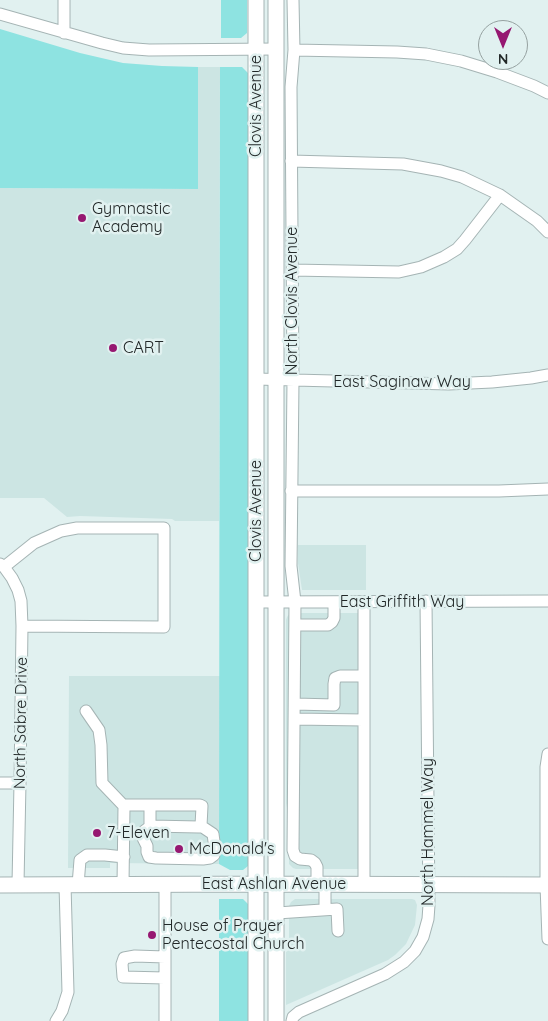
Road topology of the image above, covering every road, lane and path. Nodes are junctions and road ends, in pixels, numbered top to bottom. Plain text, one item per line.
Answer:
1 (64, 0) edge
2 (256, 0) edge
3 (276, 0) edge
4 (293, 0) edge
5 (0, 14) edge
6 (64, 33) junction
7 (256, 49) junction
8 (276, 49) junction
9 (294, 50) junction
10 (548, 93) edge
11 (291, 161) junction
12 (500, 196) junction
13 (548, 232) edge
14 (292, 270) junction
15 (548, 375) edge
16 (256, 379) junction
17 (276, 380) junction
18 (293, 381) junction
19 (548, 489) edge
20 (292, 491) junction
21 (2, 565) edge
22 (548, 601) edge
23 (256, 602) junction
24 (276, 602) junction
25 (295, 602) junction
26 (334, 602) junction
27 (364, 602) junction
28 (426, 602) junction
29 (295, 625) junction
30 (22, 626) junction
31 (364, 676) junction
32 (294, 704) junction
33 (334, 704) junction
34 (86, 711) dead end
35 (294, 719) junction
36 (341, 720) junction
37 (364, 720) junction
38 (548, 754) edge
39 (0, 783) edge
40 (20, 783) junction
41 (150, 805) junction
42 (124, 806) junction
43 (151, 826) junction
44 (201, 826) junction
45 (124, 858) junction
46 (0, 884) edge
47 (18, 884) junction
48 (123, 884) junction
49 (165, 884) junction
50 (257, 884) junction
51 (276, 884) junction
52 (321, 884) junction
53 (364, 884) junction
54 (72, 885) junction
55 (429, 885) junction
56 (547, 885) edge
57 (325, 909) junction
58 (276, 913) junction
59 (338, 931) dead end
60 (548, 939) edge
61 (165, 957) junction
62 (165, 978) junction
63 (293, 1019) edge
64 (56, 1021) edge
65 (165, 1021) edge
66 (256, 1021) edge
67 (276, 1021) edge

1 - 6 street
2 - 7 main road, Clovis Avenue
3 - 8 main road, Clovis Avenue
4 - 9 street, North Clovis Avenue
5 - 6 street
6 - 7 street
7 - 8 street
7 - 16 main road, Clovis Avenue
8 - 17 main road, Clovis Avenue
9 - 10 street
9 - 11 street, North Clovis Avenue
11 - 12 street
11 - 14 street, North Clovis Avenue
12 - 13 street
12 - 14 street
14 - 18 street, North Clovis Avenue
15 - 18 street, East Saginaw Way
16 - 17 street, East Saginaw Way
16 - 23 main road, Clovis Avenue
17 - 18 street, East Saginaw Way
17 - 24 main road, Clovis Avenue
18 - 20 street, North Clovis Avenue
19 - 20 street
20 - 25 street, North Clovis Avenue
21 - 30 street, North Sabre Drive
21 - 30 street
22 - 28 street, East Griffith Way
23 - 24 street, East Griffith Way
23 - 50 main road, Clovis Avenue
24 - 25 street, East Griffith Way
24 - 51 main road, Clovis Avenue
25 - 26 street, East Griffith Way
25 - 29 street, North Clovis Avenue
26 - 27 street, East Griffith Way
26 - 29 street
27 - 28 street, East Griffith Way
27 - 31 street
28 - 55 street, North Hammel Way
29 - 32 street, North Clovis Avenue
30 - 40 street, North Sabre Drive
31 - 33 street
31 - 37 street
32 - 33 street
32 - 35 street, North Clovis Avenue
33 - 36 street
34 - 42 street
35 - 36 street
35 - 52 street, North Clovis Avenue
36 - 37 street
37 - 53 street
38 - 56 street
39 - 40 street
40 - 47 street, North Sabre Drive
41 - 42 street
41 - 43 street
41 - 44 street
42 - 45 street
43 - 44 street
43 - 44 street
45 - 48 street
45 - 54 street
46 - 47 main road, East Ashlan Avenue
47 - 54 main road, East Ashlan Avenue
48 - 49 main road, East Ashlan Avenue
48 - 54 main road, East Ashlan Avenue
49 - 50 main road, East Ashlan Avenue
49 - 61 street
50 - 51 main road, East Ashlan Avenue
50 - 66 main road, Clovis Avenue
51 - 52 main road, East Ashlan Avenue
51 - 58 main road, Clovis Avenue
52 - 53 main road, East Ashlan Avenue
52 - 57 street
53 - 55 main road, East Ashlan Avenue
54 - 64 street
55 - 56 main road, East Ashlan Avenue
55 - 63 street, North Hammel Way
56 - 60 street
57 - 58 street
57 - 59 street
58 - 67 main road, Clovis Avenue
61 - 62 street
61 - 62 street
62 - 65 street

